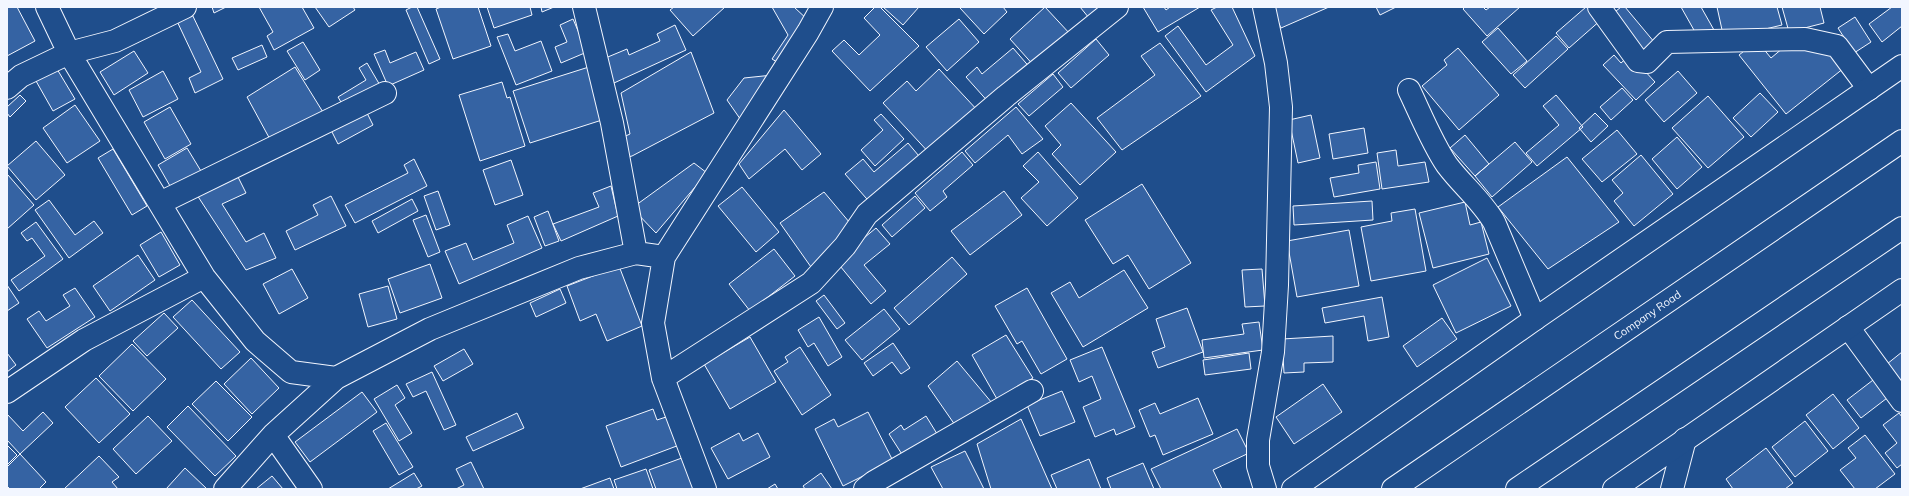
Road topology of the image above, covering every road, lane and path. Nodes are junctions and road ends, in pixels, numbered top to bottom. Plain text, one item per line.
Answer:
1 (47, 7) edge
2 (185, 7) edge
3 (584, 7) edge
4 (822, 7) edge
5 (1117, 7) edge
6 (1264, 7) edge
7 (1599, 7) edge
8 (69, 53) junction
9 (1902, 66) edge
10 (7, 88) edge
11 (1869, 89) junction
12 (1409, 90) dead end
13 (385, 93) dead end
14 (1902, 141) edge
15 (160, 203) junction
16 (1902, 228) edge
17 (636, 253) junction
18 (664, 257) junction
19 (204, 277) junction
20 (1902, 290) edge
21 (1535, 319) junction
22 (1848, 327) junction
23 (336, 378) junction
24 (663, 378) junction
25 (7, 392) edge
26 (1032, 392) dead end
27 (1902, 401) edge
28 (273, 435) junction
29 (1686, 439) junction
30 (225, 489) edge
31 (311, 489) edge
32 (705, 489) edge
33 (865, 489) edge
34 (1265, 489) edge
35 (1293, 489) edge
36 (1393, 489) edge
37 (1517, 489) edge
38 (1614, 489) edge
39 (1672, 489) edge

1 - 8 main road
2 - 8 main road
3 - 17 main road
4 - 18 main road
5 - 24 main road
6 - 34 main road
7 - 11 main road
8 - 10 main road
8 - 15 main road
9 - 11 main road
11 - 21 main road
12 - 21 main road
13 - 15 main road
14 - 36 main road, Company Road
15 - 19 main road
16 - 37 main road
17 - 18 main road
17 - 23 main road
18 - 24 main road
19 - 23 main road
19 - 25 main road
20 - 22 main road
21 - 35 main road
22 - 27 main road
22 - 29 main road
23 - 28 main road
24 - 32 main road
26 - 33 main road
28 - 30 main road
28 - 31 main road
29 - 38 main road
29 - 39 main road

